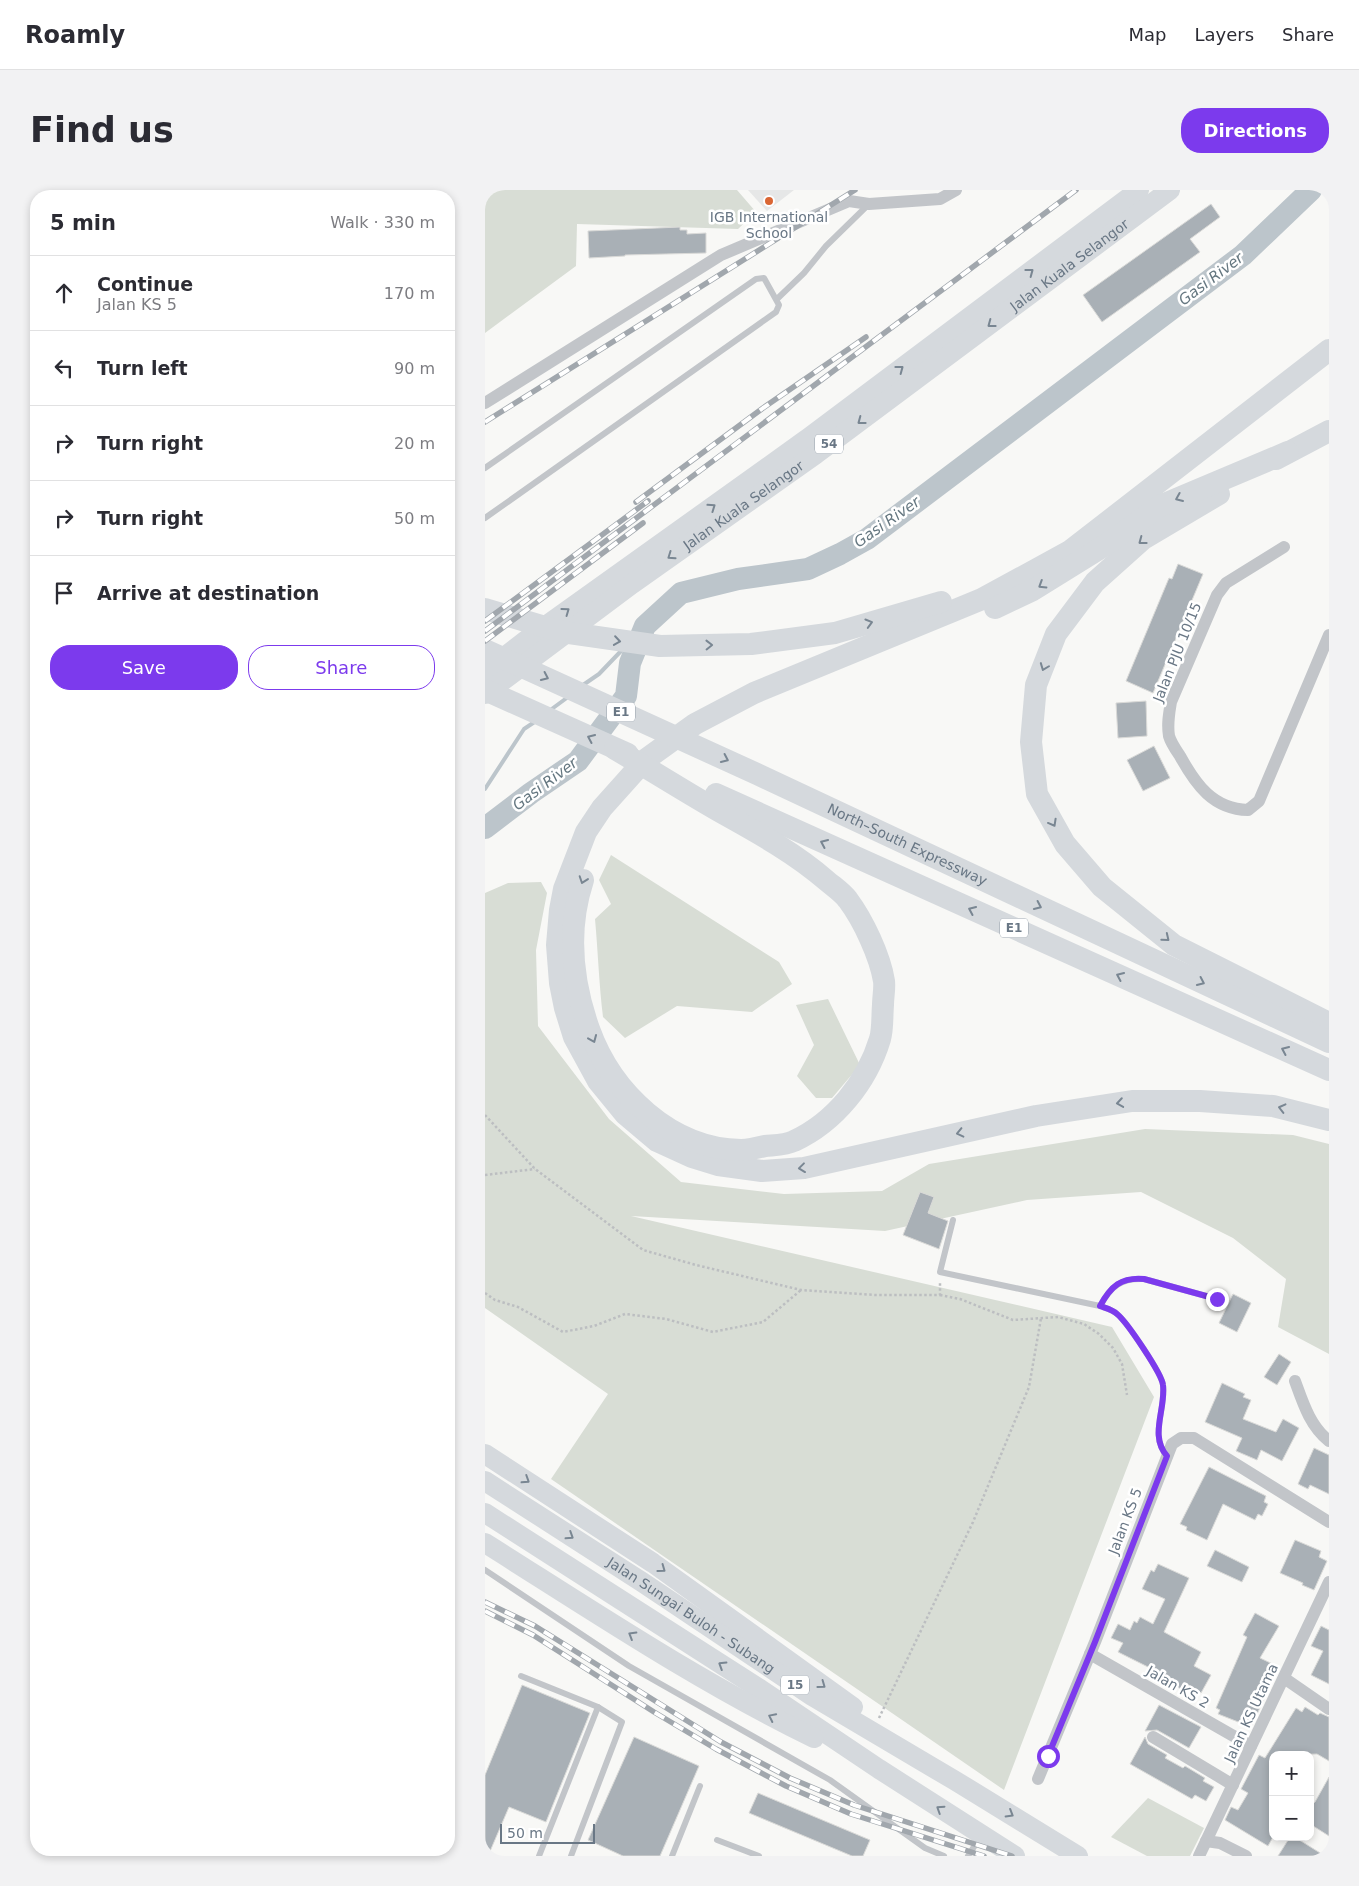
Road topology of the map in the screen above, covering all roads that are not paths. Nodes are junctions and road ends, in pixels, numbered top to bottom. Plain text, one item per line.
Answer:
1 (956, 190) edge
2 (1139, 190) edge
3 (1170, 190) edge
4 (869, 204) junction
5 (777, 300) junction
6 (1329, 350) edge
7 (485, 402) edge
8 (1329, 431) edge
9 (1289, 452) junction
10 (485, 468) edge
11 (1128, 505) junction
12 (485, 518) edge
13 (1285, 547) dead end
14 (485, 609) edge
15 (1329, 635) edge
16 (485, 650) edge
17 (485, 672) edge
18 (485, 692) edge
19 (700, 794) junction
20 (1329, 1023) edge
21 (1329, 1042) edge
22 (1329, 1070) edge
23 (1329, 1120) edge
24 (953, 1220) dead end
25 (1217, 1299) dead end
26 (1100, 1306) junction
27 (1295, 1381) dead end
28 (1329, 1442) edge
29 (485, 1454) edge
30 (1167, 1456) junction
31 (485, 1481) edge
32 (485, 1513) edge
33 (1329, 1522) edge
34 (485, 1542) edge
35 (485, 1570) edge
36 (1329, 1582) edge
37 (1090, 1654) junction
38 (521, 1676) dead end
39 (1283, 1678) junction
40 (598, 1707) junction
41 (1329, 1709) edge
42 (1153, 1737) dead end
43 (1251, 1746) junction
44 (879, 1769) junction
45 (1038, 1779) dead end
46 (953, 1780) junction
47 (1233, 1785) junction
48 (700, 1786) dead end
49 (981, 1835) junction
50 (717, 1840) dead end
51 (1206, 1841) junction
52 (539, 1856) edge
53 (571, 1856) edge
54 (672, 1856) edge
55 (759, 1856) edge
56 (944, 1856) edge
57 (968, 1856) edge
58 (1015, 1856) edge
59 (1078, 1856) edge
60 (1199, 1856) edge
61 (1246, 1856) edge

1 - 4 street
17 -> 2 highway, Jalan Kuala Selangor / 54
3 -> 18 highway, Jalan Kuala Selangor / 54
4 - 5 lane
4 - 7 street
5 - 10 lane
5 - 12 lane
6 - 11 highway
8 - 9 highway
9 -> 19 highway
9 -> 20 highway
14 -> 11 highway
23 -> 11 highway
13 - 15 street, Jalan PJU 10/15
16 -> 21 highway, North–South Expressway / E1
19 -> 18 highway, E1
22 -> 19 highway, E1
24 - 26 lane
25 - 26 lane
26 - 30 lane
27 - 28 street
29 -> 46 highway
30 - 33 street, Jalan KS 5
30 - 37 street, Jalan KS 5
31 -> 46 highway, Jalan Sungai Buloh - Subang / 15
44 -> 32 highway, Jalan Sungai Buloh - Subang / 15
44 -> 34 highway
35 - 56 lane
36 - 39 street, Jalan KS Utama
37 - 43 street, Jalan KS 2
37 - 45 street, Jalan KS 5
38 - 40 lane
39 - 41 street
39 - 43 street, Jalan KS Utama
40 - 52 lane
40 - 53 lane
42 - 47 street
43 - 47 street, Jalan KS Utama
49 -> 44 highway, Jalan Sungai Buloh - Subang / 15
46 -> 59 highway, Jalan Sungai Buloh - Subang / 15
47 - 51 street, Jalan KS Utama
48 - 54 lane
49 - 57 lane
49 - 58 highway, Jalan Sungai Buloh - Subang / 15
50 - 55 lane
51 - 60 street, Jalan KS Utama
51 - 61 street

